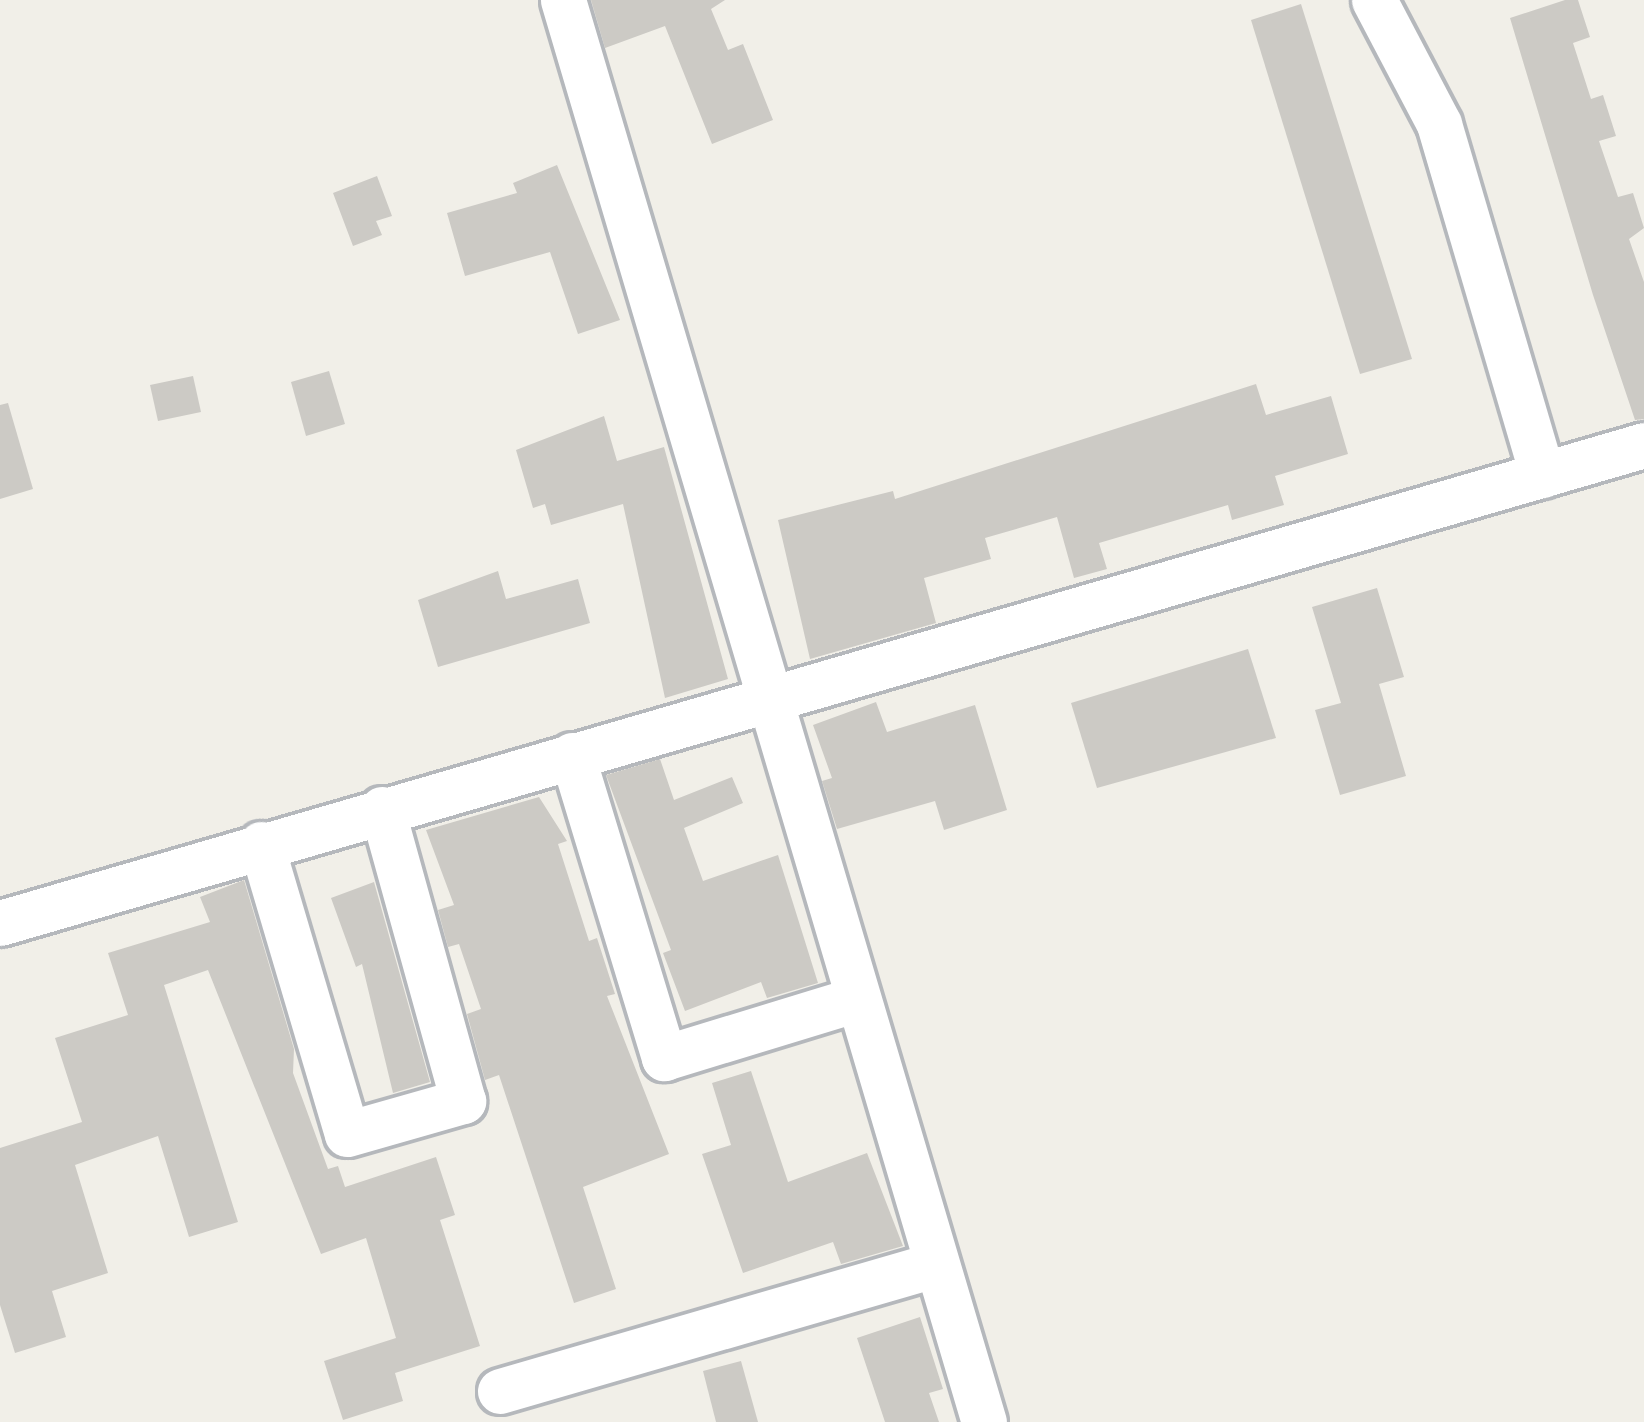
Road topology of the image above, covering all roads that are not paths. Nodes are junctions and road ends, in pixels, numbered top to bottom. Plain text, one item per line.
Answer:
1 (563, 0) edge
2 (1375, 0) edge
3 (1644, 445) edge
4 (1542, 475) junction
5 (767, 699) junction
6 (572, 755) junction
7 (382, 809) junction
8 (261, 844) junction
9 (0, 923) edge
10 (856, 1000) junction
11 (936, 1264) junction
12 (500, 1391) dead end
13 (983, 1422) edge

1 - 5 street
2 - 4 street
3 - 4 street
4 - 5 street
5 - 6 street
5 - 10 street
6 - 7 street
6 - 10 street
7 - 8 street
7 - 8 street
8 - 9 street
10 - 11 street
11 - 12 street
11 - 13 street

